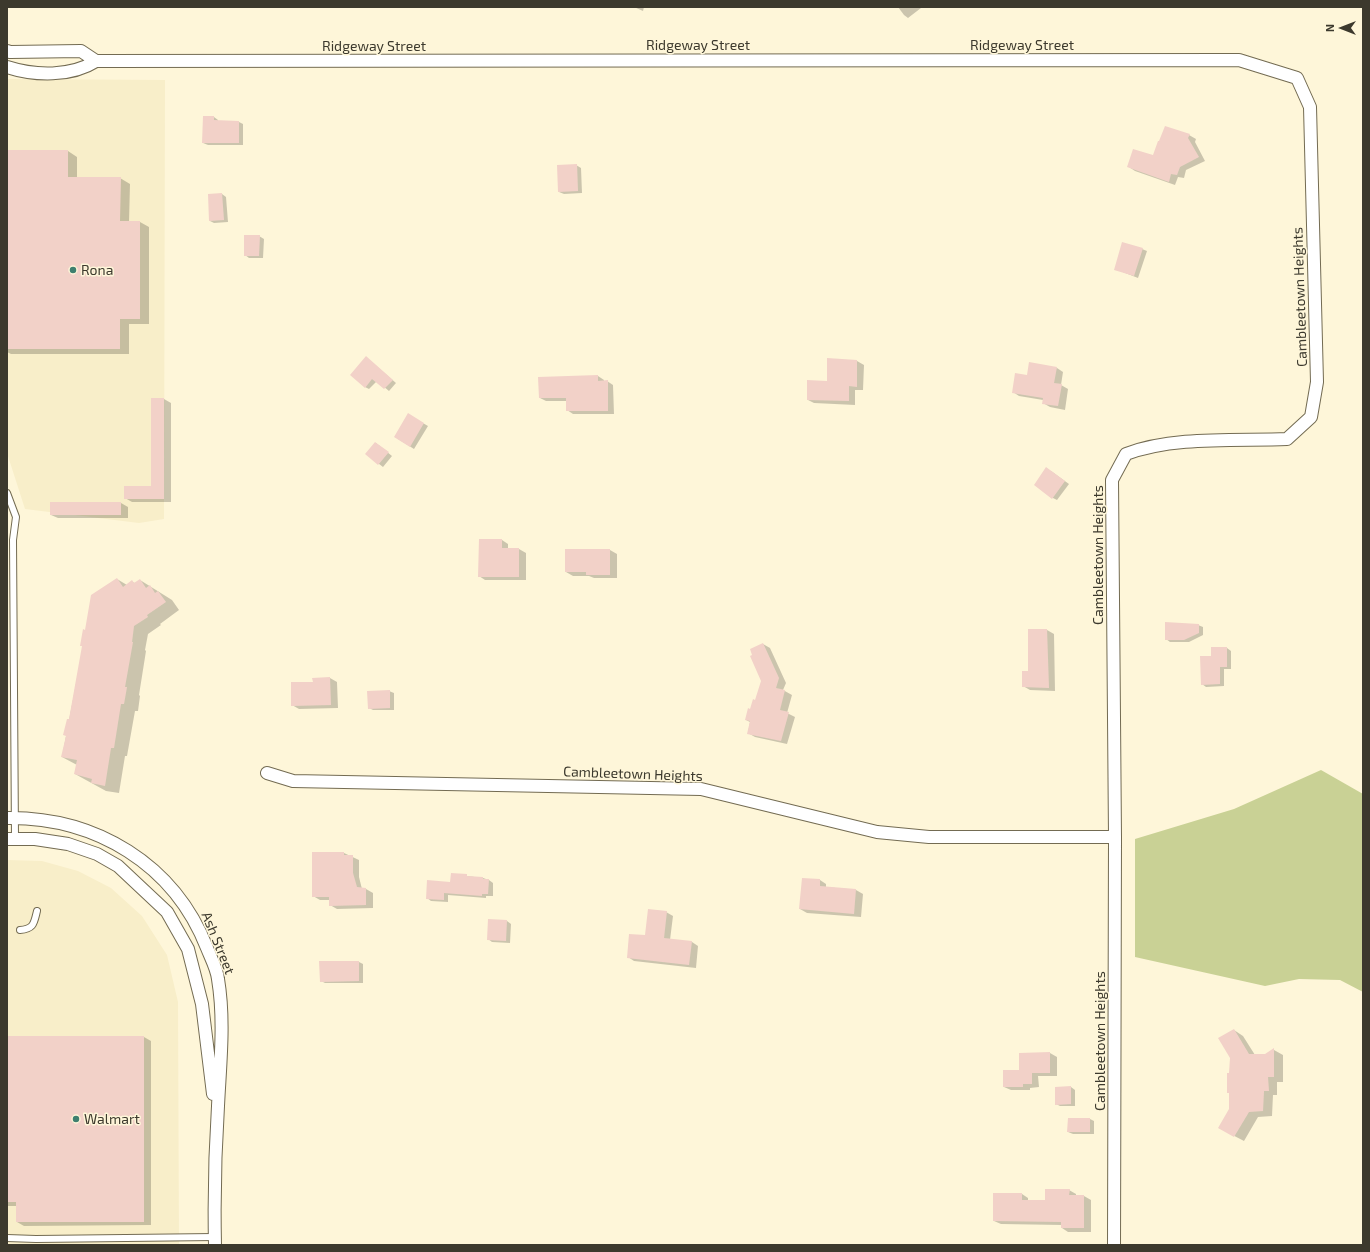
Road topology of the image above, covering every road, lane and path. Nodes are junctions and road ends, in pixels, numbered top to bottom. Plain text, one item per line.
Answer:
1 (7, 51) edge
2 (96, 61) junction
3 (7, 66) edge
4 (1297, 78) joint
5 (7, 493) edge
6 (267, 773) dead end
7 (7, 788) edge
8 (15, 788) junction
9 (12, 818) edge
10 (1115, 837) junction
11 (11, 839) edge
12 (37, 911) dead end
13 (20, 930) dead end
14 (216, 1127) junction
15 (7, 1238) edge
16 (215, 1241) edge
17 (1114, 1245) edge

1 - 2 street
2 - 3 street, Ridgeway Street
2 - 4 street, Ridgeway Street
4 - 10 street, Cambleetown Heights
5 - 8 lane
6 - 10 street, Cambleetown Heights
7 - 8 lane
8 - 9 lane
9 - 11 lane
9 - 14 street, Ash Street
10 - 17 street, Cambleetown Heights
11 - 14 street, Ash Street
12 - 13 lane
14 - 16 street, Ash Street
15 - 16 lane

